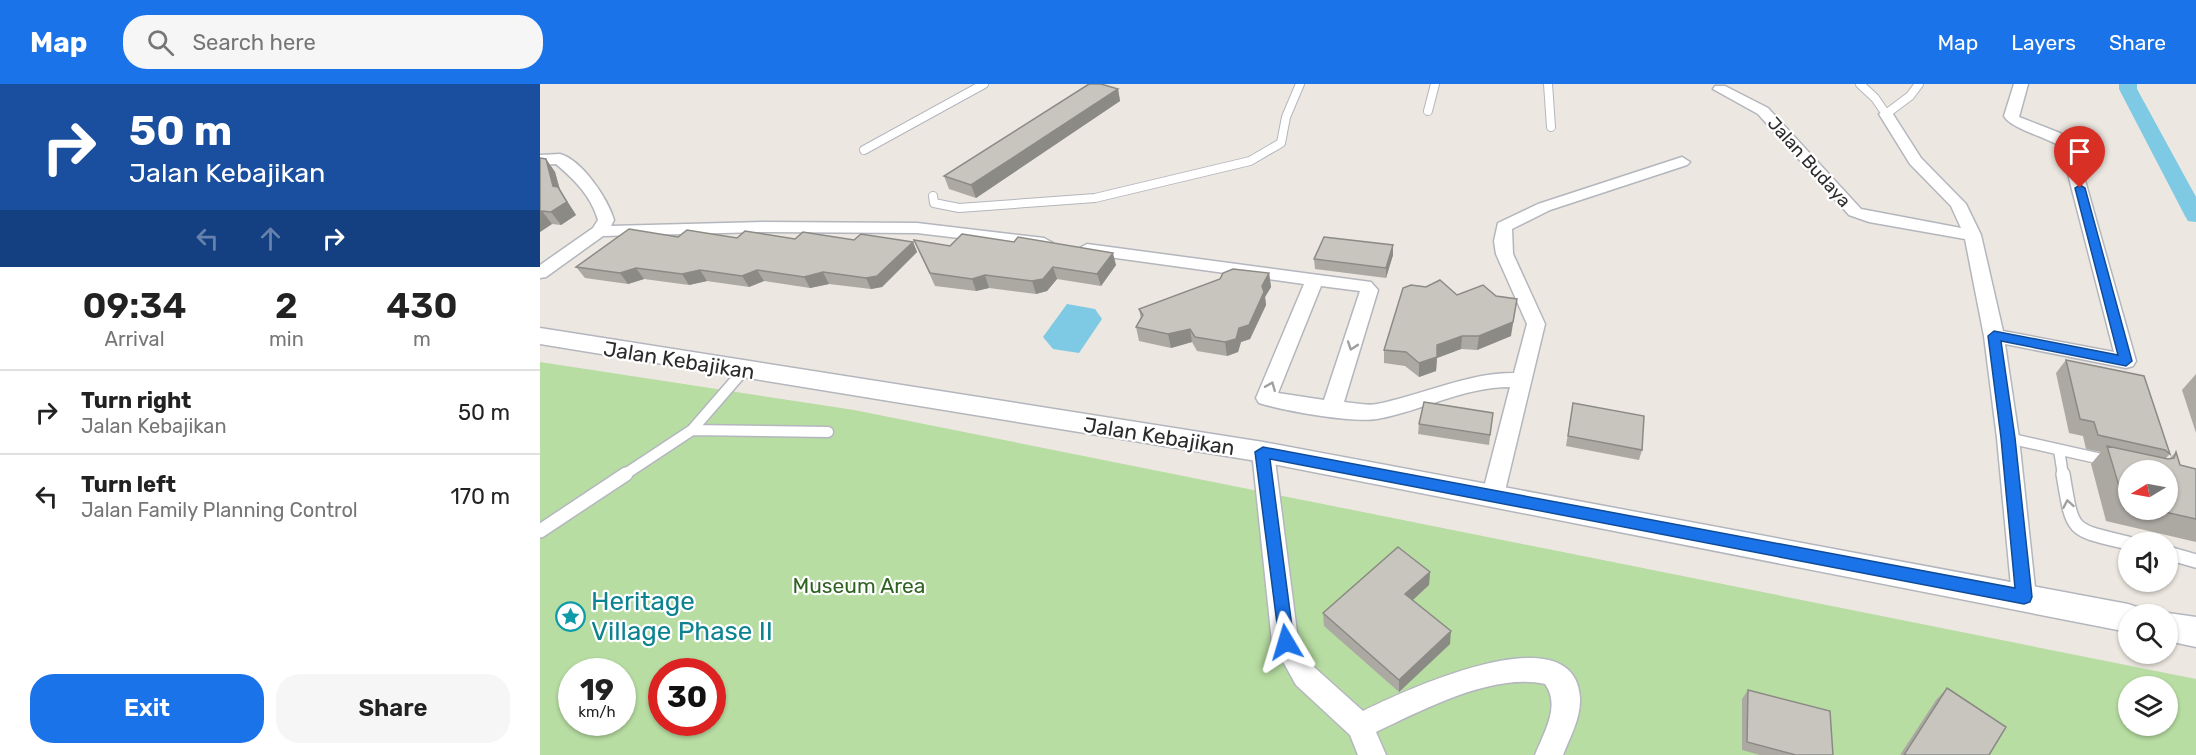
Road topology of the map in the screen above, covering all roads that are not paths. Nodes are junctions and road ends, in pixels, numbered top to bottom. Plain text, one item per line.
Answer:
1 (984, 84) edge
2 (1300, 84) edge
3 (1436, 84) edge
4 (1548, 84) edge
5 (1860, 84) edge
6 (1918, 84) edge
7 (2021, 84) edge
8 (1720, 89) dead end
9 (1428, 111) dead end
10 (1886, 114) junction
11 (1551, 127) dead end
12 (864, 150) dead end
13 (540, 160) edge
14 (1682, 162) dead end
15 (933, 196) dead end
16 (599, 231) junction
17 (1973, 235) junction
18 (548, 261) edge
19 (540, 273) edge
20 (1315, 280) junction
21 (540, 336) edge
22 (1994, 336) junction
23 (744, 370) junction
24 (1522, 380) junction
25 (1332, 409) junction
26 (692, 430) junction
27 (828, 432) dead end
28 (2008, 438) junction
29 (2059, 450) junction
30 (1263, 452) junction
31 (2116, 463) edge
32 (1493, 495) junction
33 (540, 531) edge
34 (2118, 541) edge
35 (2178, 556) edge
36 (2196, 561) edge
37 (2024, 597) junction
38 (2118, 616) edge
39 (2178, 629) edge
40 (2196, 632) edge
41 (1360, 726) junction
42 (1372, 755) edge
43 (1549, 755) edge

1 - 12 lane
2 - 15 lane
3 - 9 lane
4 - 11 lane
5 - 10 lane
6 - 10 lane
7 - 22 street
8 - 17 street, Jalan Budaya
10 - 17 street
13 - 16 street
14 - 24 street
16 - 18 street
16 - 20 street
17 - 22 street
18 - 19 street
20 -> 25 street
25 -> 20 street
21 - 23 street, Jalan Kebajikan
22 - 28 street
23 - 26 lane
23 - 30 street, Jalan Kebajikan
24 - 25 street
24 - 32 street
26 - 27 lane
26 - 33 lane
28 - 29 lane
28 - 37 street
29 - 31 lane
34 -> 29 lane
30 - 32 street, Jalan Kebajikan
30 - 41 street
32 - 37 street, Jalan Kebajikan
35 - 36 lane
37 - 38 street, Jalan Kebajikan
39 - 40 street
41 - 42 street
41 - 43 street

